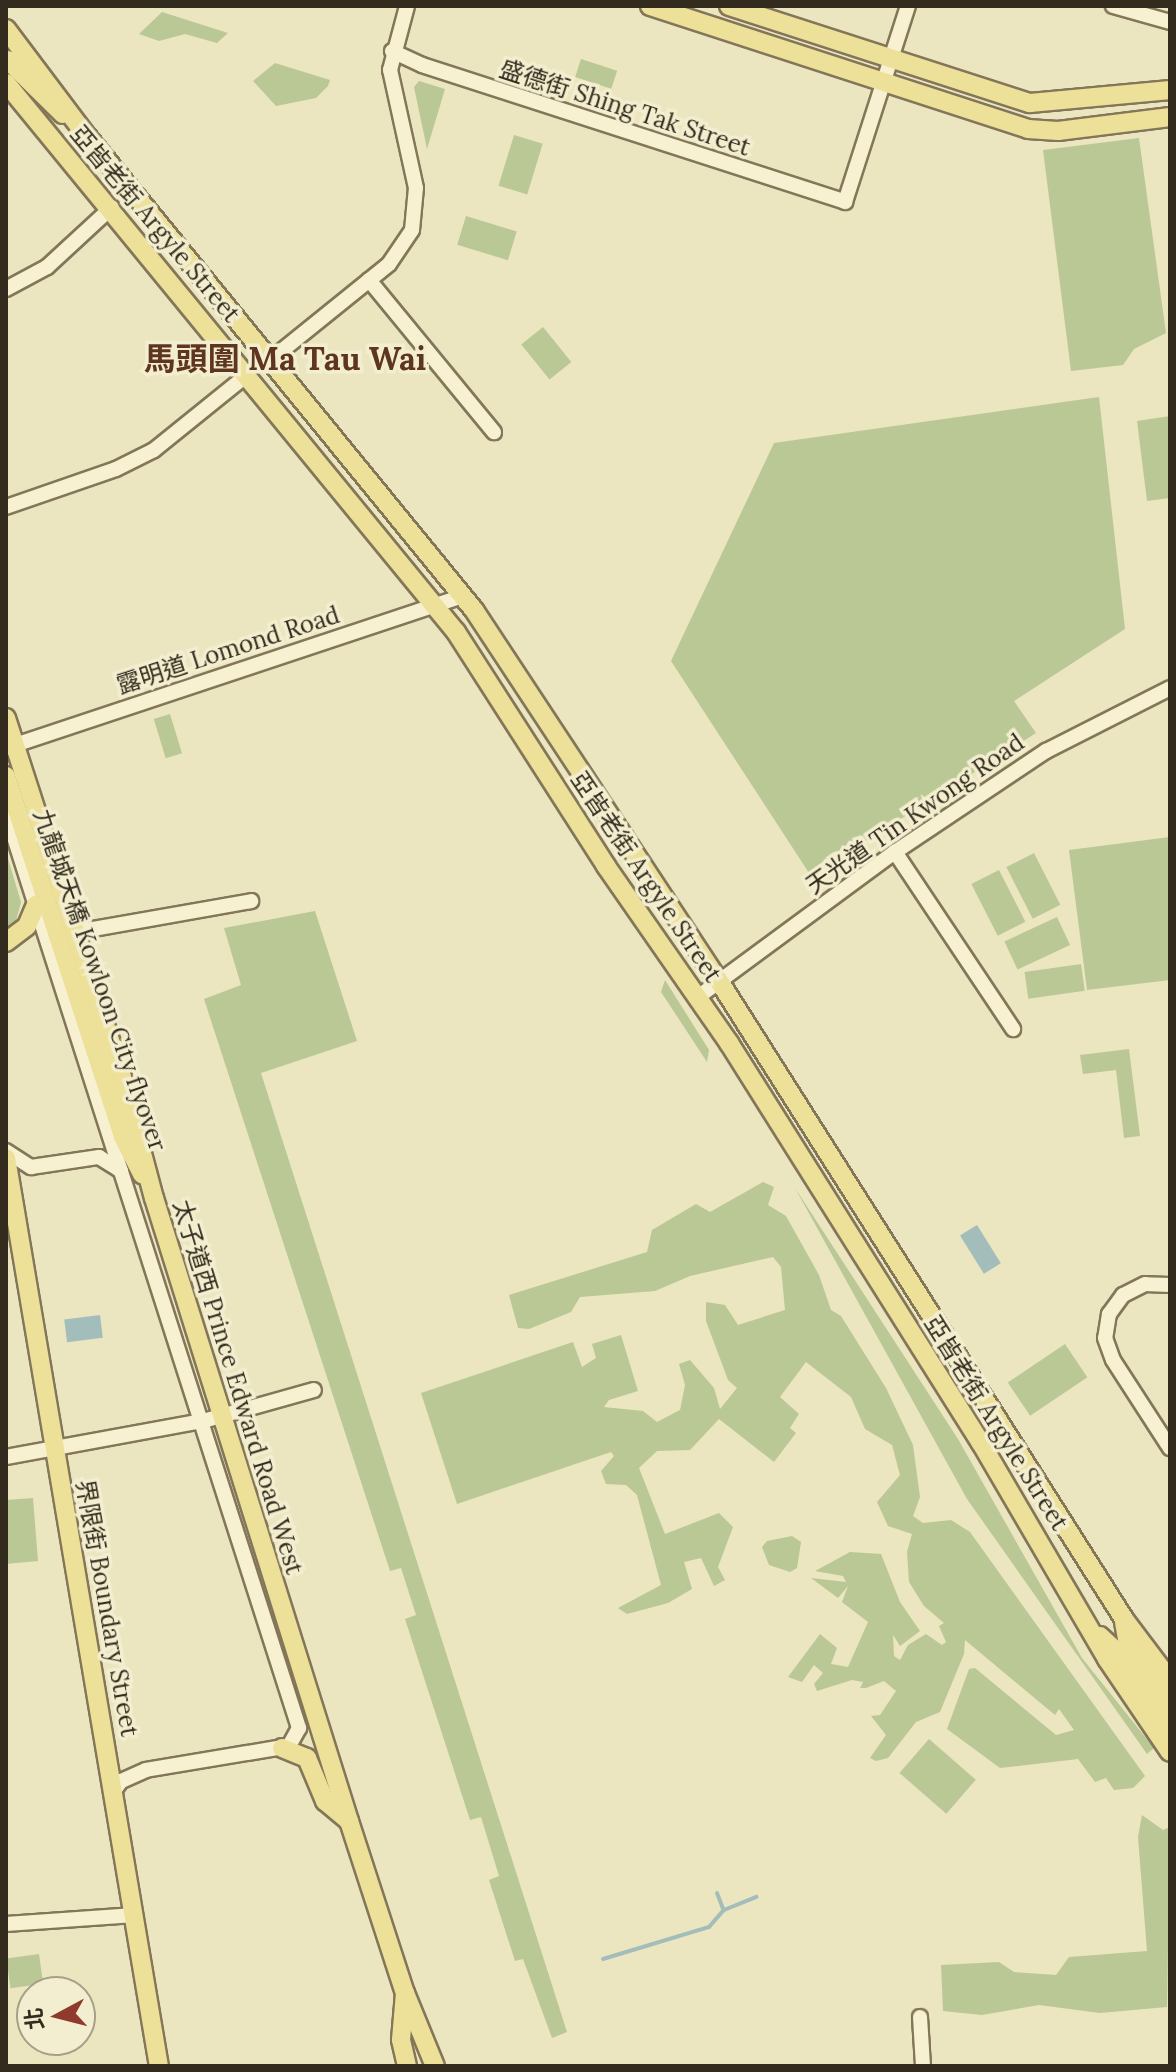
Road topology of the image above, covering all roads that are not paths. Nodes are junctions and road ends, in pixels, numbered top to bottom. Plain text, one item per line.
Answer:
1 (407, 6) edge
2 (650, 6) edge
3 (729, 6) edge
4 (908, 6) edge
5 (1113, 6) edge
6 (1162, 20) edge
7 (6, 29) edge
8 (1170, 30) edge
9 (392, 51) junction
10 (7, 59) edge
11 (890, 59) junction
12 (883, 82) junction
13 (6, 83) edge
14 (1167, 89) edge
15 (1170, 117) edge
16 (86, 135) junction
17 (55, 140) junction
18 (112, 207) junction
19 (369, 280) junction
20 (6, 289) edge
21 (269, 361) junction
22 (247, 375) junction
23 (494, 432) dead end
24 (6, 507) edge
25 (463, 596) junction
26 (437, 605) junction
27 (1170, 688) edge
28 (6, 718) edge
29 (10, 746) edge
30 (6, 776) edge
31 (6, 812) edge
32 (895, 852) junction
33 (251, 901) dead end
34 (36, 905) junction
35 (76, 932) junction
36 (6, 942) edge
37 (719, 981) junction
38 (698, 997) junction
39 (1013, 1029) dead end
40 (6, 1151) edge
41 (6, 1158) edge
42 (122, 1171) junction
43 (154, 1198) junction
44 (1170, 1285) edge
45 (314, 1390) dead end
46 (223, 1416) junction
47 (203, 1421) junction
48 (1170, 1448) edge
49 (56, 1452) junction
50 (6, 1457) edge
51 (1124, 1619) junction
52 (1095, 1632) junction
53 (1123, 1648) junction
54 (1167, 1671) edge
55 (1170, 1706) edge
56 (1170, 1728) edge
57 (282, 1748) junction
58 (1170, 1752) edge
59 (114, 1791) junction
60 (349, 1821) junction
61 (135, 1915) junction
62 (6, 1924) edge
63 (405, 1993) junction
64 (920, 2017) dead end
65 (159, 2066) edge
66 (407, 2066) edge
67 (435, 2066) edge
68 (923, 2066) edge

1 - 9 street
2 - 12 main road
3 - 11 main road
4 - 11 street
5 - 6 street
6 - 8 street
7 - 16 main road, 亞皆老街 Argyle Street
9 - 12 street, 盛德街 Shing Tak Street
9 - 19 street
10 - 16 main road
10 - 17 main road
11 - 12 street
11 - 14 main road
12 - 15 main road
13 - 17 main road, 亞皆老街 Argyle Street
16 - 21 main road, 亞皆老街 Argyle Street
17 - 18 main road, 亞皆老街 Argyle Street
18 - 20 street
18 - 22 main road, 亞皆老街 Argyle Street
19 - 21 street
19 - 23 street
21 - 25 main road, 亞皆老街 Argyle Street
22 - 24 street
22 - 26 main road, 亞皆老街 Argyle Street
25 - 26 street, 露明道 Lomond Road
25 - 37 main road, 亞皆老街 Argyle Street
26 - 29 street, 露明道 Lomond Road
26 - 38 main road, 亞皆老街 Argyle Street
27 - 32 street, 天光道 Tin Kwong Road
28 - 29 main road, 太子道西 Prince Edward Road West
29 - 35 main road, 太子道西 Prince Edward Road West
30 - 43 main road, 九龍城天橋 Kowloon City flyover
31 - 34 street, 太子道西 Prince Edward Road West
32 - 37 street, 天光道 Tin Kwong Road
32 - 39 street
33 - 35 street
34 - 36 main road
34 - 42 street, 太子道西 Prince Edward Road West
35 - 43 main road, 太子道西 Prince Edward Road West
37 - 38 street, 天光道 Tin Kwong Road
37 - 51 main road, 亞皆老街 Argyle Street
38 - 52 main road, 亞皆老街 Argyle Street
40 - 42 street
41 - 49 main road, 界限街 Boundary Street
42 - 47 street, 太子道西 Prince Edward Road West
43 - 46 main road, 太子道西 Prince Edward Road West
44 - 48 street
45 - 46 street
46 - 47 street
46 - 60 main road, 太子道西 Prince Edward Road West
47 - 49 street
47 - 57 street, 太子道西 Prince Edward Road West
49 - 50 street
49 - 59 main road, 界限街 Boundary Street
51 - 53 main road
51 - 54 main road, 亞皆老街 Argyle Street
52 - 53 main road
52 - 58 main road, 亞皆老街 Argyle Street
53 - 55 main road
53 - 56 main road
57 - 59 street
57 - 60 main road
59 - 61 main road, 界限街 Boundary Street
60 - 63 main road, 太子道西 Prince Edward Road West
61 - 62 street
61 - 65 main road, 界限街 Boundary Street
63 - 66 main road
63 - 67 main road, 太子道西 Prince Edward Road West
64 - 68 street

